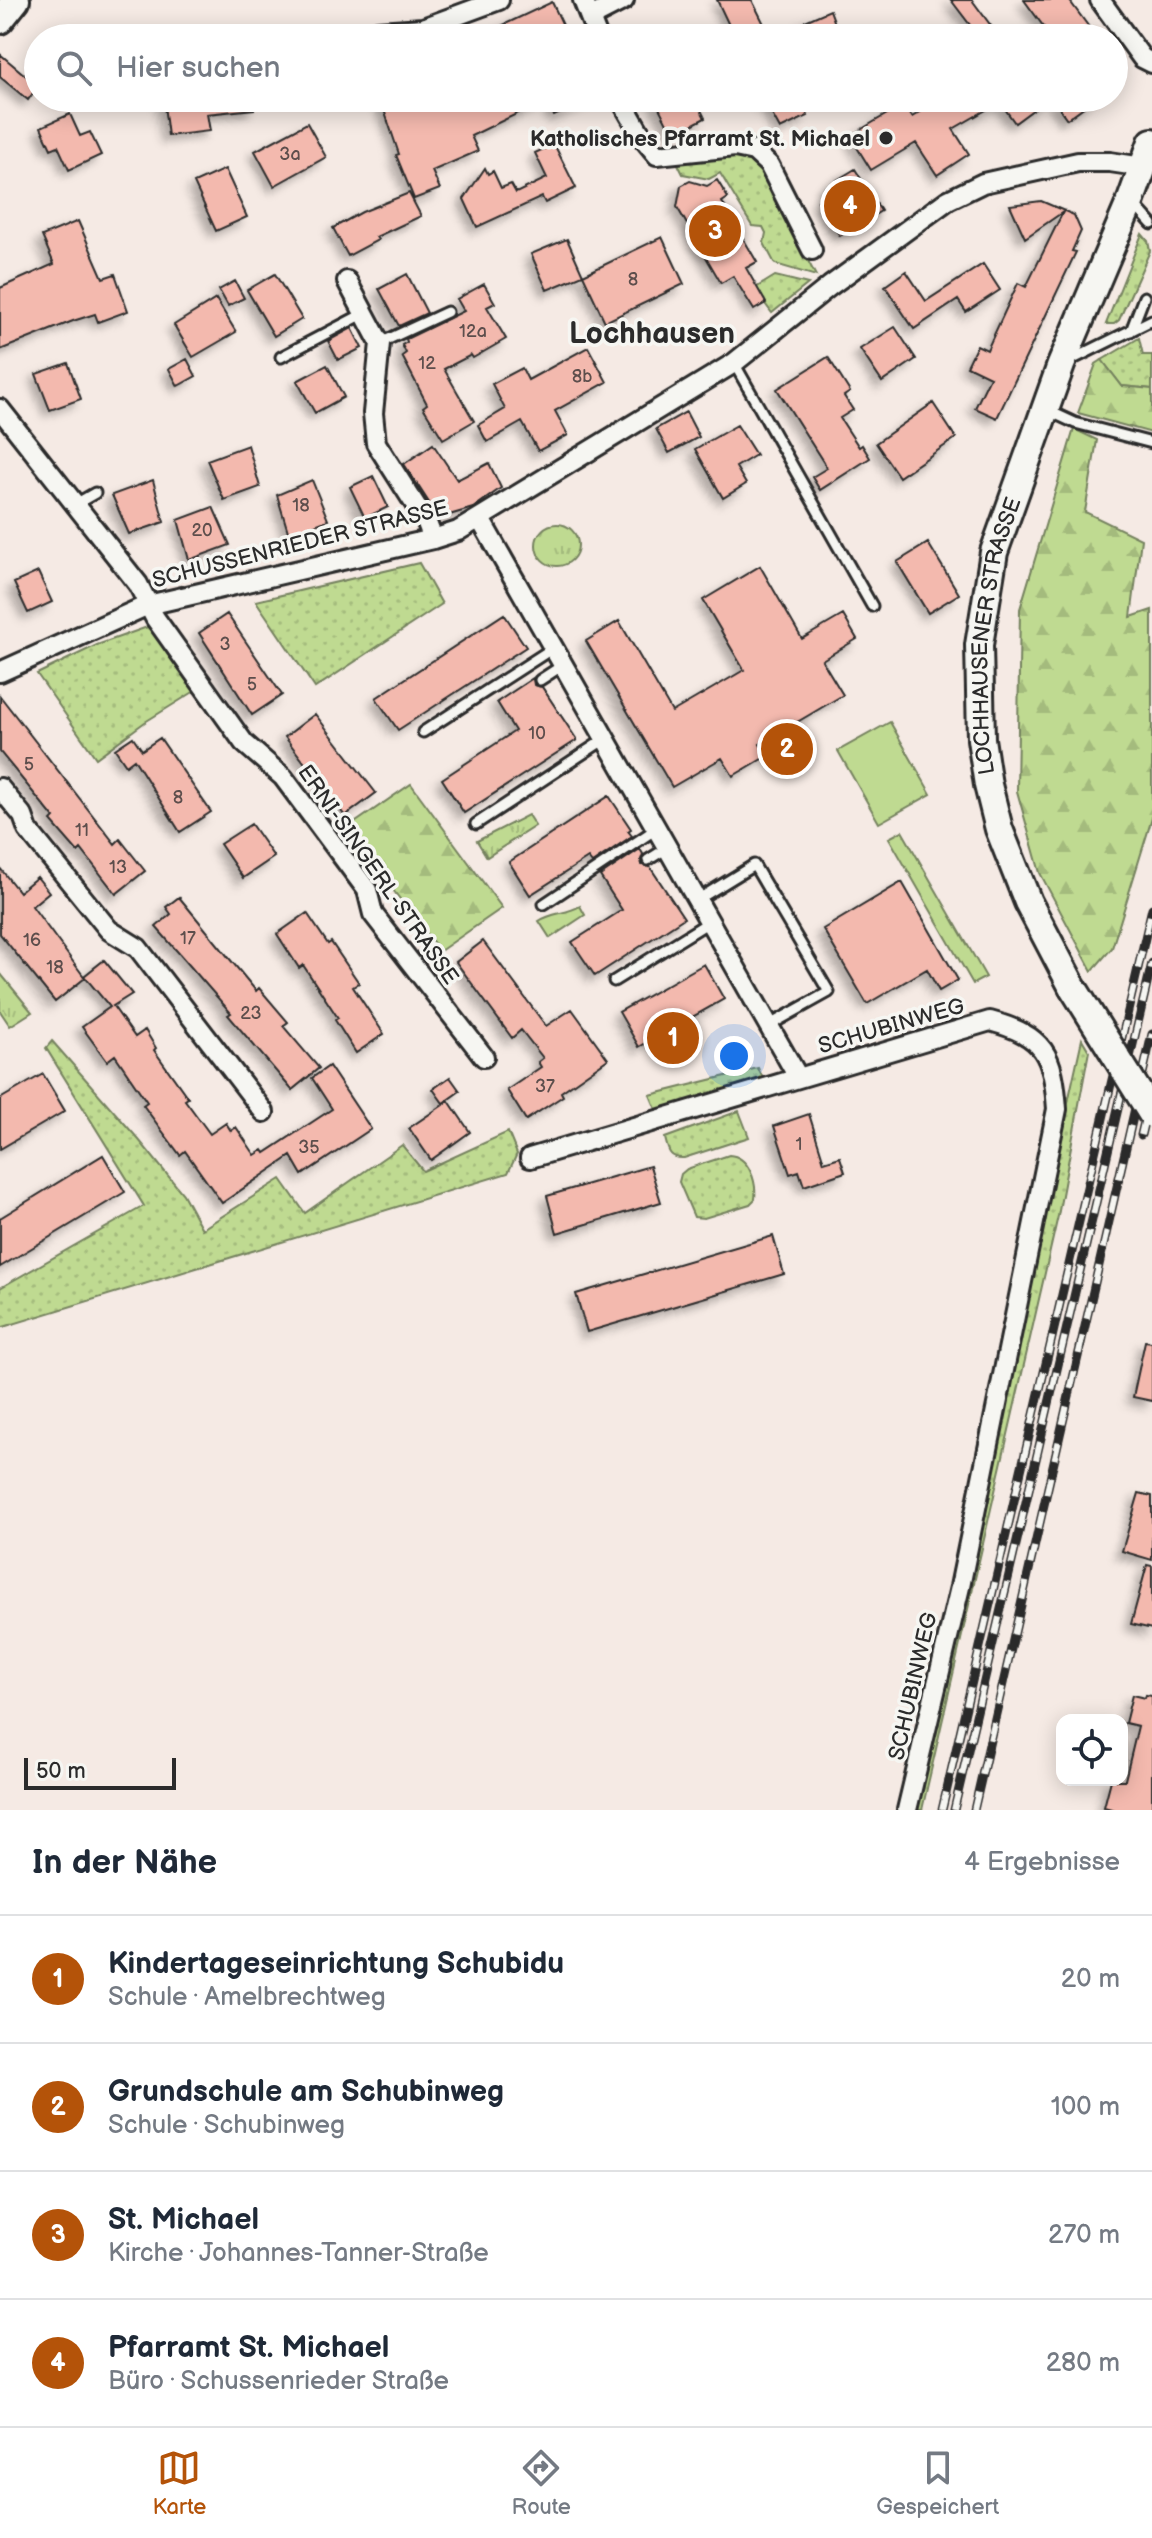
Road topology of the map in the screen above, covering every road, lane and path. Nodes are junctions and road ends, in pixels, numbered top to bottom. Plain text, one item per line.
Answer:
1 (16, 0) edge
2 (499, 0) edge
3 (624, 0) edge
4 (1100, 0) edge
5 (587, 9) edge
6 (0, 20) edge
7 (434, 24) edge
8 (1117, 24) edge
9 (1128, 39) edge
10 (1152, 63) edge
11 (628, 112) edge
12 (1148, 155) edge
13 (1131, 200) junction
14 (1152, 224) edge
15 (812, 250) dead end
16 (347, 281) dead end
17 (1147, 298) dead end
18 (447, 312) dead end
19 (365, 313) junction
20 (1152, 320) edge
21 (1135, 329) junction
22 (380, 343) junction
23 (281, 357) dead end
24 (734, 363) junction
25 (1061, 365) junction
26 (0, 409) edge
27 (1044, 410) junction
28 (1152, 443) edge
29 (95, 493) dead end
30 (74, 505) junction
31 (480, 519) junction
32 (433, 539) junction
33 (148, 605) junction
34 (872, 606) dead end
35 (558, 656) junction
36 (0, 672) edge
37 (540, 680) dead end
38 (423, 732) dead end
39 (605, 739) junction
40 (0, 788) edge
41 (476, 824) dead end
42 (656, 829) junction
43 (667, 848) junction
44 (648, 860) dead end
45 (697, 900) junction
46 (544, 904) dead end
47 (709, 922) junction
48 (614, 981) dead end
49 (768, 1026) junction
50 (484, 1057) dead end
51 (798, 1077) junction
52 (264, 1112) dead end
53 (1152, 1114) edge
54 (530, 1158) dead end
55 (907, 1810) edge

1 - 6 main road
2 - 7 street
3 - 5 street
4 - 8 street
9 - 10 street
11 - 15 street
12 - 13 main road, LOCHHAUSENER STRASSE
12 - 24 street, SCHUSSENRIEDER STRASSE
13 - 14 lane
13 - 25 main road, LOCHHAUSENER STRASSE
16 - 19 street
17 - 21 lane
18 - 22 lane
19 - 22 street
19 - 23 lane
20 - 21 lane
21 - 25 lane
22 - 32 street
24 - 31 street, SCHUSSENRIEDER STRASSE
24 - 34 lane
25 - 27 main road, LOCHHAUSENER STRASSE
26 - 30 street, ERNI-SINGERL-STRASSE
27 - 28 lane
27 - 53 main road, LOCHHAUSENER STRASSE, bridge
29 - 30 lane
30 - 33 street, ERNI-SINGERL-STRASSE
31 - 32 street, SCHUSSENRIEDER STRASSE
31 - 35 street, SCHUBINWEG
32 - 33 street, SCHUSSENRIEDER STRASSE
33 - 36 street, SCHUSSENRIEDER STRASSE
33 - 50 street, ERNI-SINGERL-STRASSE
35 - 37 lane
35 - 38 lane
35 - 39 street, SCHUBINWEG
39 - 41 lane
39 - 42 street, SCHUBINWEG
40 - 52 street
42 - 43 street, SCHUBINWEG
42 - 46 lane
43 - 44 lane
43 - 45 street, SCHUBINWEG
45 - 47 street, SCHUBINWEG
45 - 49 lane
47 - 48 lane
47 - 49 street, SCHUBINWEG
49 - 51 street, SCHUBINWEG
51 - 54 street
51 - 55 street, SCHUBINWEG

